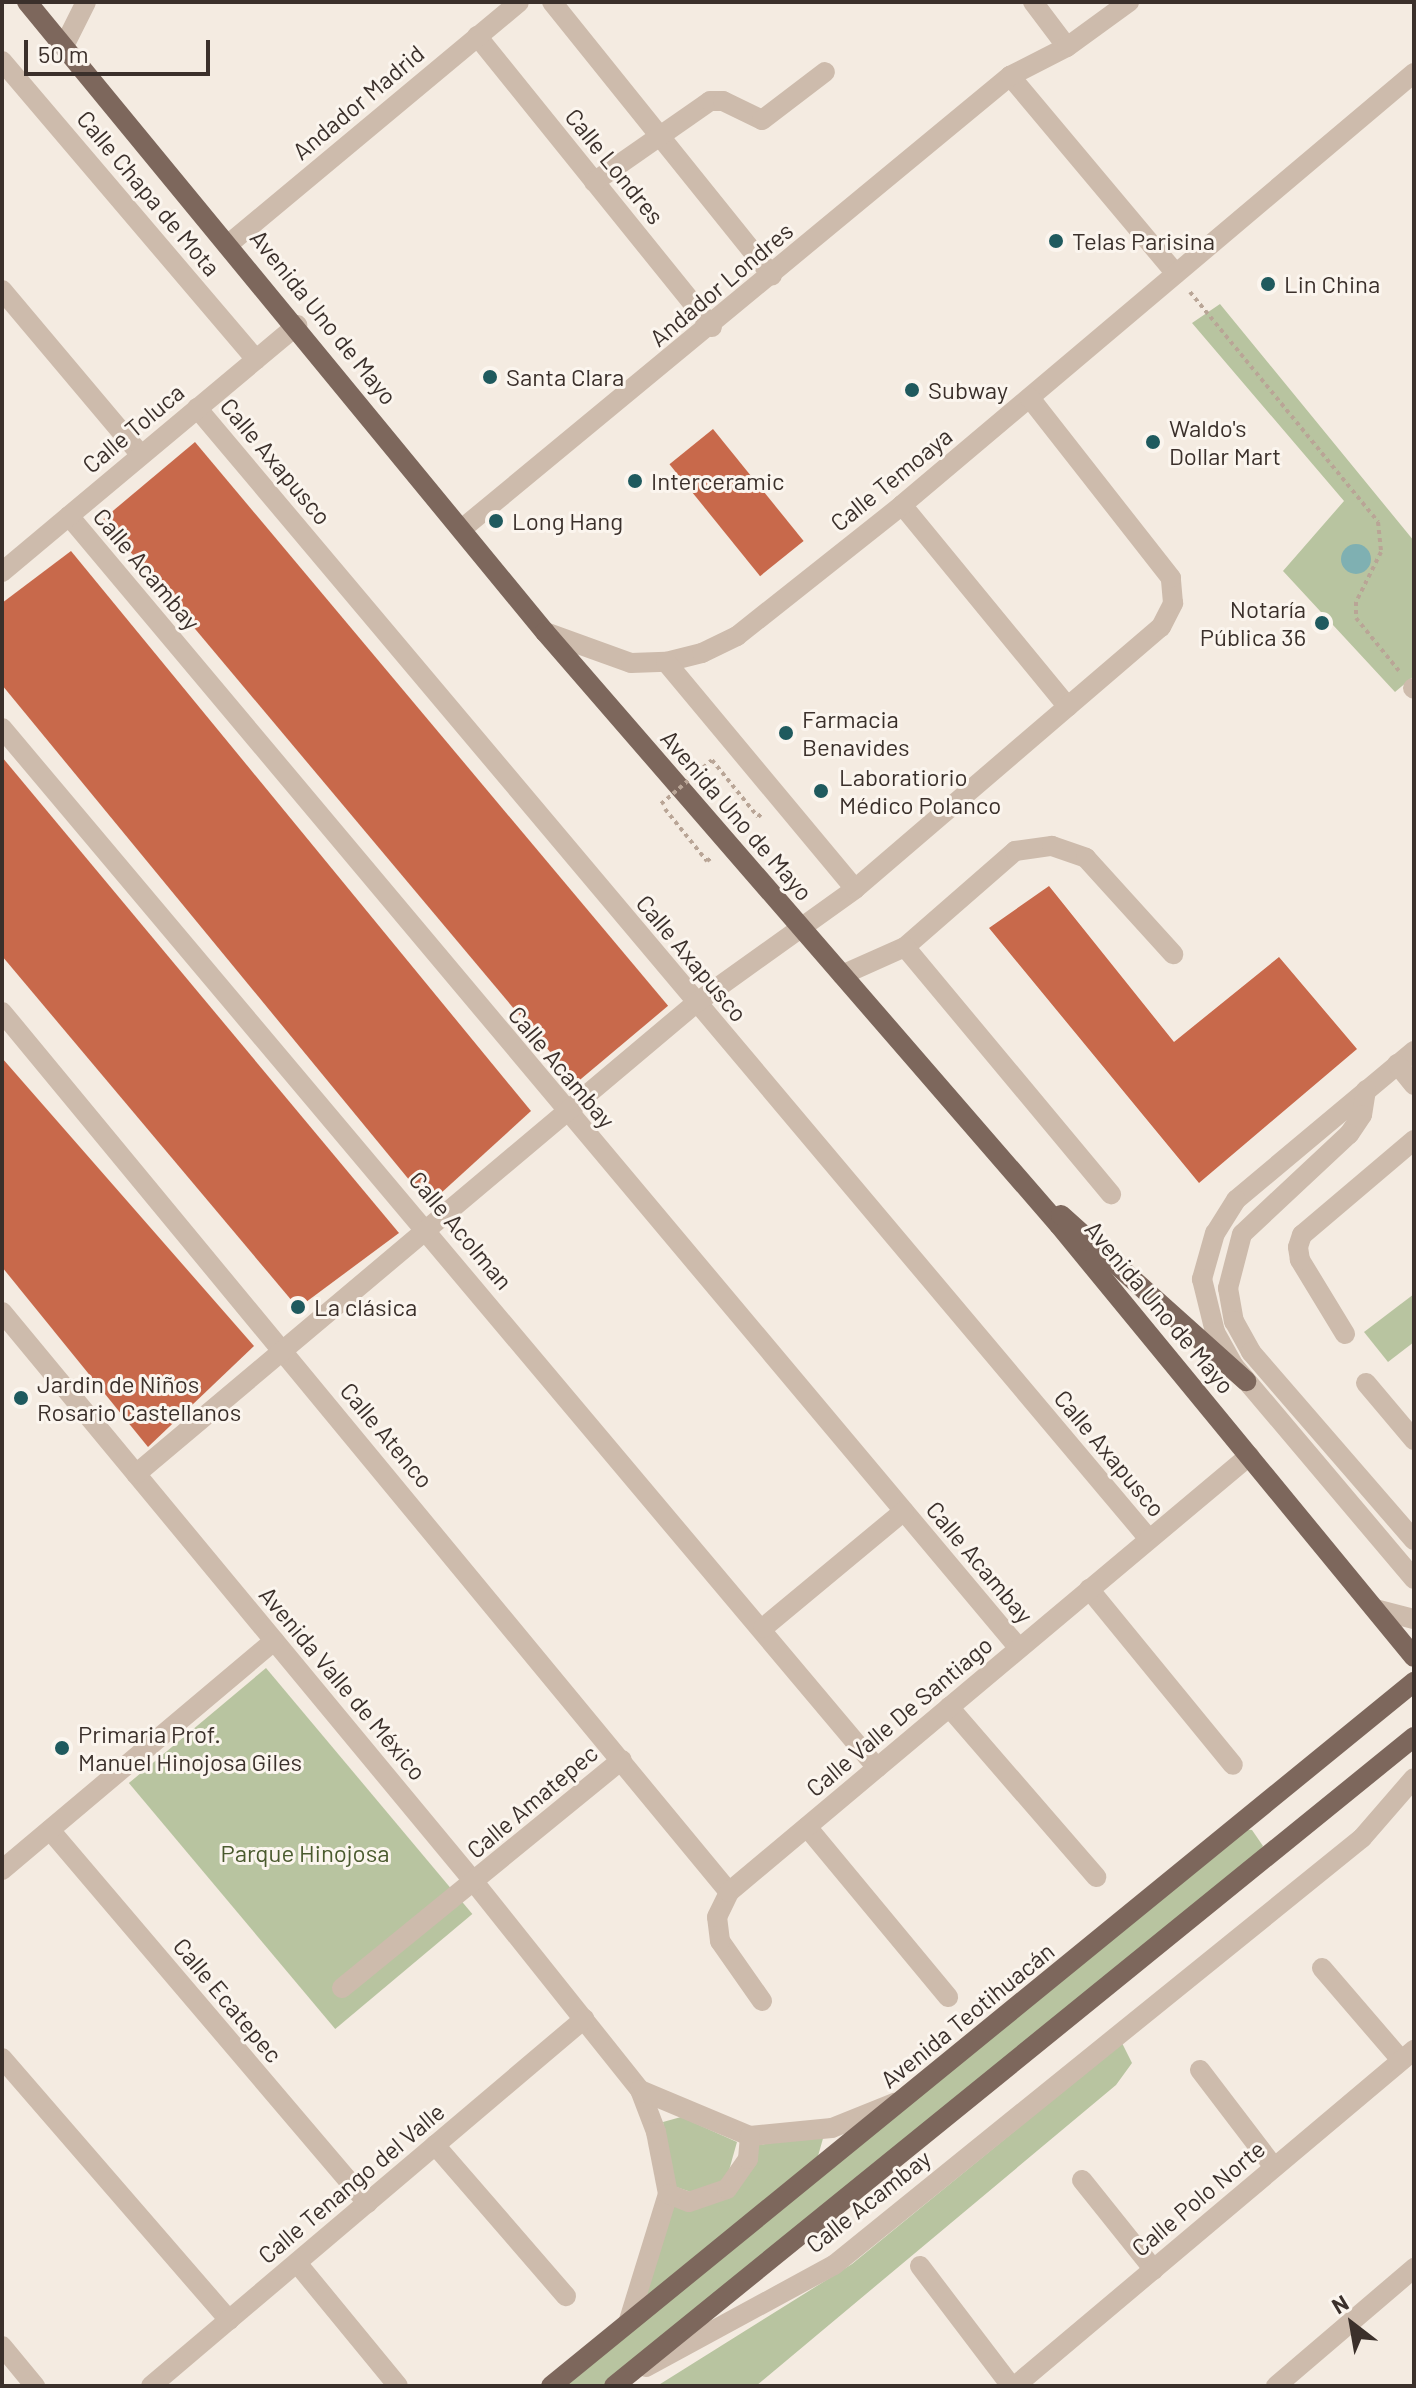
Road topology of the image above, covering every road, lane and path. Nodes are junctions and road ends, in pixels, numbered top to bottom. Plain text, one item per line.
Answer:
1 (27, 2) edge
2 (86, 2) edge
3 (519, 2) edge
4 (552, 2) edge
5 (1033, 2) edge
6 (1129, 2) edge
7 (477, 36) junction
8 (64, 46) junction
9 (1067, 47) junction
10 (2, 61) edge
11 (825, 72) dead end
12 (1414, 73) edge
13 (1010, 76) junction
14 (659, 134) junction
15 (594, 182) junction
16 (230, 243) junction
17 (1176, 274) junction
18 (772, 276) junction
19 (2, 290) edge
20 (297, 325) junction
21 (712, 327) junction
22 (256, 359) junction
23 (1030, 398) junction
24 (197, 408) junction
25 (141, 455) junction
26 (902, 505) junction
27 (69, 516) junction
28 (463, 528) junction
29 (2, 572) edge
30 (545, 632) junction
31 (666, 662) junction
32 (1413, 689) edge
33 (1068, 707) junction
34 (2, 728) edge
35 (741, 784) dead end
36 (707, 861) dead end
37 (855, 889) junction
38 (799, 925) junction
39 (905, 947) junction
40 (1173, 954) dead end
41 (842, 975) junction
42 (696, 1003) junction
43 (2, 1012) edge
44 (1414, 1051) edge
45 (1397, 1064) junction
46 (1414, 1085) edge
47 (1366, 1090) junction
48 (566, 1112) junction
49 (1414, 1140) edge
50 (1111, 1194) dead end
51 (1033, 1196) junction
52 (427, 1230) junction
53 (2, 1312) edge
54 (1345, 1334) dead end
55 (283, 1350) junction
56 (1246, 1381) junction
57 (1366, 1383) dead end
58 (1414, 1440) edge
59 (1249, 1456) junction
60 (136, 1474) junction
61 (904, 1511) junction
62 (1149, 1539) junction
63 (1414, 1540) edge
64 (1414, 1579) edge
65 (1089, 1589) junction
66 (1375, 1609) junction
67 (1414, 1619) edge
68 (763, 1628) junction
69 (274, 1641) junction
70 (1019, 1648) junction
71 (1414, 1657) edge
72 (1414, 1682) edge
73 (949, 1707) junction
74 (1414, 1737) edge
75 (622, 1760) junction
76 (1233, 1765) dead end
77 (877, 1768) junction
78 (1414, 1778) edge
79 (1249, 1819) junction
80 (807, 1827) junction
81 (50, 1830) junction
82 (1273, 1848) junction
83 (2, 1870) edge
84 (1096, 1877) dead end
85 (474, 1882) junction
86 (729, 1892) junction
87 (1322, 1968) dead end
88 (342, 1988) dead end
89 (948, 1997) dead end
90 (762, 2001) dead end
91 (584, 2019) junction
92 (1408, 2055) edge
93 (2, 2058) edge
94 (1200, 2070) dead end
95 (640, 2090) junction
96 (905, 2099) junction
97 (750, 2136) junction
98 (435, 2145) junction
99 (1274, 2167) junction
100 (1082, 2180) dead end
101 (668, 2194) junction
102 (367, 2203) junction
103 (297, 2263) junction
104 (920, 2266) dead end
105 (1414, 2268) edge
106 (1154, 2270) junction
107 (566, 2296) dead end
108 (229, 2320) junction
109 (629, 2320) junction
110 (2, 2346) edge
111 (618, 2383) edge
112 (35, 2386) edge
113 (151, 2386) edge
114 (398, 2386) edge
115 (551, 2386) edge
116 (1013, 2386) edge
117 (1276, 2386) edge

1 - 8 main road, Avenida Uno de Mayo
2 - 8 street
3 - 7 street, Andador Madrid
4 - 14 street
5 - 9 street
6 - 9 street, Andador Londres
7 - 15 street, Calle Londres
7 - 16 street, Andador Madrid
8 - 16 main road, Avenida Uno de Mayo
9 - 13 street, Andador Londres
10 - 22 street, Calle Chapa de Mota
11 - 14 street
12 - 17 street, Calle Temoaya
13 - 17 street
13 - 18 street, Andador Londres
14 - 15 street
14 - 18 street
15 - 21 street, Calle Londres
16 - 20 main road, Avenida Uno de Mayo
17 - 23 street, Calle Temoaya
17 - 32 path
18 - 21 street, Andador Londres
19 - 25 street
20 - 22 street, Calle Toluca
20 - 28 main road, Avenida Uno de Mayo
21 - 28 street, Andador Londres
22 - 24 street, Calle Toluca
23 - 26 street, Calle Temoaya
23 - 33 street
24 - 25 street, Calle Toluca
24 - 42 street, Calle Axapusco
25 - 27 street, Calle Toluca
26 - 31 street, Calle Temoaya
26 - 33 street
27 - 29 street, Calle Toluca
27 - 48 street, Calle Acambay
28 - 30 main road, Avenida Uno de Mayo
30 - 31 street, Calle Temoaya
30 - 38 main road, Avenida Uno de Mayo
31 - 37 street
33 - 37 street
34 - 52 street, Calle Acolman
35 - 36 path, bridge
37 - 38 street
38 - 41 main road, Avenida Uno de Mayo
38 - 42 street
39 - 40 street
39 - 41 street
39 - 50 street
41 - 51 main road, Avenida Uno de Mayo
42 - 48 street
42 - 62 street, Calle Axapusco
43 - 55 street, Calle Atenco
44 - 45 street
45 - 46 street
45 - 47 street
47 - 56 street
47 - 63 street
48 - 52 street
48 - 61 street, Calle Acambay
49 - 54 street
51 - 56 main road
51 - 59 main road, Avenida Uno de Mayo
52 - 55 street
52 - 68 street, Calle Acolman
53 - 60 street, Avenida Valle de México
55 - 60 street
55 - 75 street, Calle Atenco
56 - 64 street
57 - 58 street
59 - 62 street, Calle Valle De Santiago
59 - 66 main road, Avenida Uno de Mayo
60 - 69 street, Avenida Valle de México
61 - 68 street
61 - 70 street, Calle Acambay
62 - 65 street, Calle Valle De Santiago
65 - 70 street, Calle Valle De Santiago
65 - 76 street
66 - 67 street
66 - 71 main road, Avenida Uno de Mayo
68 - 77 street, Calle Acolman
69 - 81 street
69 - 85 street, Avenida Valle de México
70 - 73 street, Calle Valle De Santiago
72 - 79 main road, Avenida Teotihuacán
73 - 77 street, Calle Valle De Santiago
73 - 84 street
74 - 82 main road
75 - 85 street, Calle Amatepec
75 - 86 street, Calle Atenco
77 - 80 street, Calle Valle De Santiago
78 - 111 street, Calle Acambay
79 - 82 main road
79 - 96 main road, Avenida Teotihuacán
80 - 86 street, Calle Valle De Santiago
80 - 89 street
81 - 83 street
81 - 102 street, Calle Ecatepec
82 - 111 main road
85 - 88 street, Calle Amatepec
85 - 91 street, Avenida Valle de México
86 - 90 street
87 - 92 street
91 - 95 street, Avenida Valle de México
91 - 98 street, Calle Tenango del Valle
92 - 99 street, Calle Polo Norte
93 - 108 street
94 - 99 street
95 - 97 street, Avenida Valle de México
95 - 101 street, Avenida Valle de México
96 - 97 street, Avenida Valle de México
96 - 109 main road, Avenida Teotihuacán
97 - 101 street
98 - 102 street, Calle Tenango del Valle
98 - 107 street
99 - 106 street, Calle Polo Norte
100 - 106 street
101 - 109 street, Avenida Valle de México
102 - 103 street, Calle Tenango del Valle
103 - 108 street, Calle Tenango del Valle
103 - 114 street
104 - 116 street
105 - 117 street
106 - 116 street, Calle Polo Norte
108 - 113 street, Calle Tenango del Valle
109 - 115 main road, Avenida Teotihuacán
110 - 112 street

